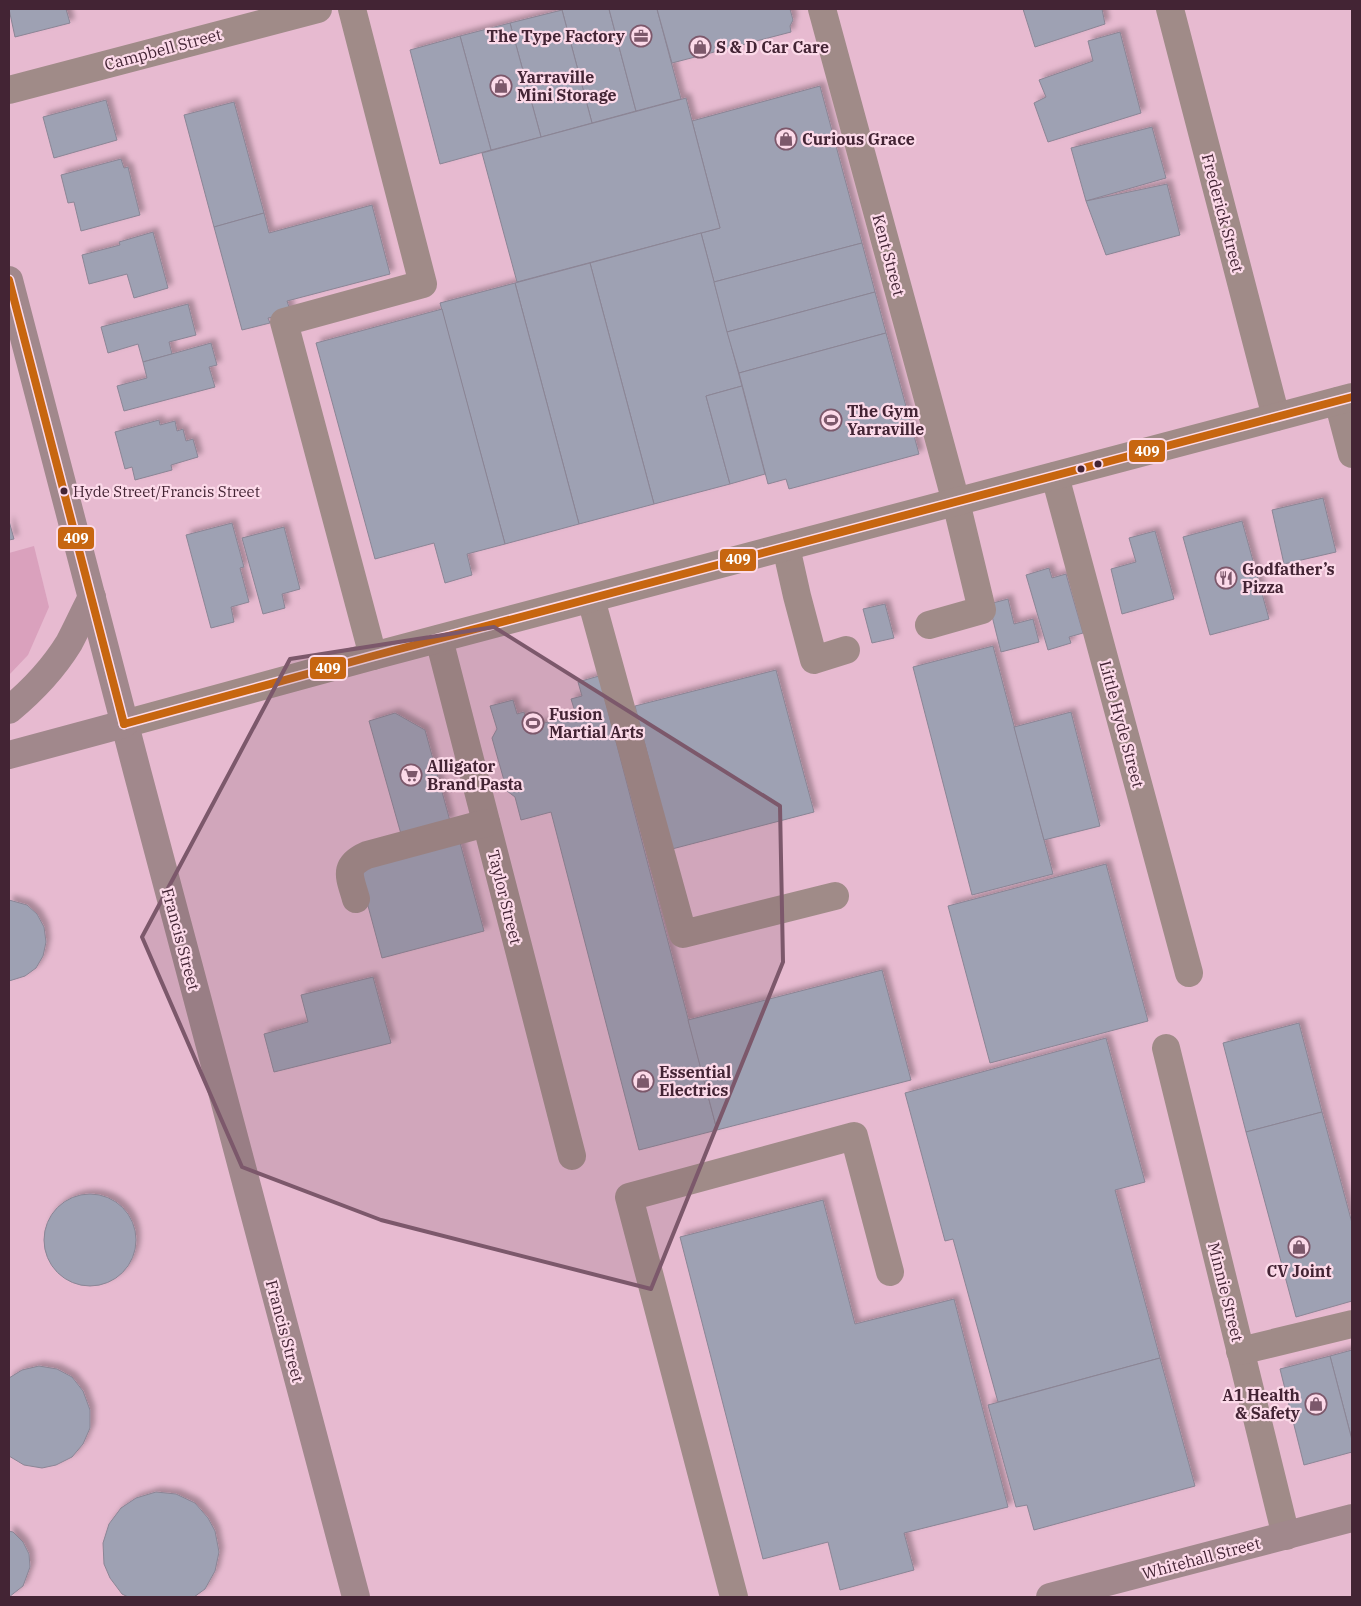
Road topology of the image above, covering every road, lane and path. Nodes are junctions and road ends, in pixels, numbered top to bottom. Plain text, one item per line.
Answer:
1 (317, 9) edge
2 (352, 9) edge
3 (822, 9) edge
4 (1170, 9) edge
5 (9, 90) edge
6 (9, 280) edge
7 (1345, 399) edge
8 (1276, 417) junction
9 (1352, 454) edge
10 (1055, 476) junction
11 (956, 502) junction
12 (786, 547) junction
13 (92, 597) junction
14 (591, 599) junction
15 (929, 625) dead end
16 (439, 639) junction
17 (846, 650) dead end
18 (373, 656) junction
19 (9, 710) edge
20 (124, 724) junction
21 (9, 755) edge
22 (486, 823) junction
23 (835, 896) dead end
24 (356, 899) dead end
25 (1189, 973) dead end
26 (1166, 1048) dead end
27 (572, 1156) dead end
28 (890, 1272) dead end
29 (1352, 1324) edge
30 (1240, 1351) junction
31 (1352, 1518) edge
32 (1286, 1536) junction
33 (356, 1597) edge
34 (734, 1597) edge
35 (1050, 1597) edge

1 - 5 street, Campbell Street
2 - 18 street
3 - 11 street, Kent Street
4 - 8 street, Frederick Street
6 - 13 main road, Francis Street
7 - 8 street
7 - 9 street
8 - 10 street
10 - 11 street
10 - 25 street, Little Hyde Street
11 - 12 street
11 - 15 street, Kent Street
12 - 14 street
12 - 17 street
13 - 19 main road
13 - 20 main road, Francis Street
14 - 16 street
14 - 23 street
16 - 18 street
16 - 22 street, Taylor Street
18 - 20 street
20 - 21 main road
20 - 33 main road, Francis Street
22 - 24 street
22 - 27 street, Taylor Street
26 - 30 street, Minnie Street
28 - 34 street
29 - 30 street
30 - 32 street, Minnie Street
31 - 32 main road, Whitehall Street
32 - 35 main road, Whitehall Street

